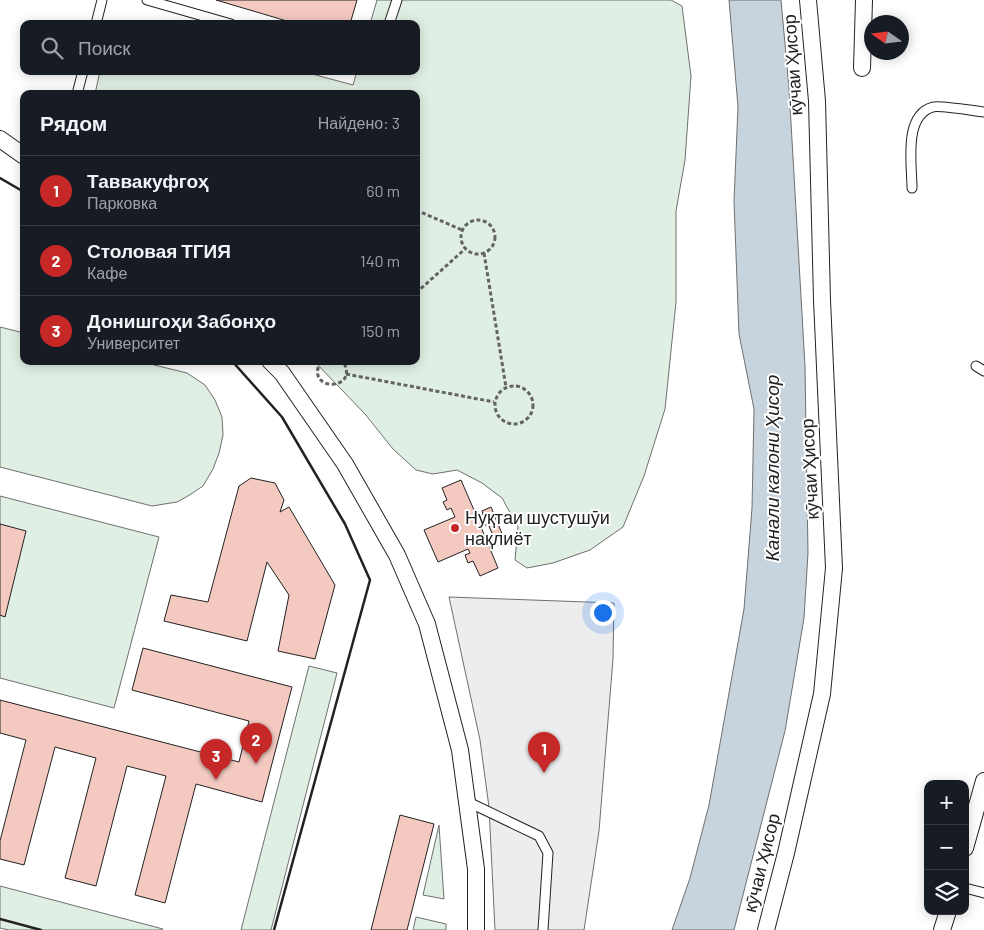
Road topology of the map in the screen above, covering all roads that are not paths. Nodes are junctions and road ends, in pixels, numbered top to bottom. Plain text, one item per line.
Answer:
1 (102, 0) edge
2 (146, 0) edge
3 (397, 0) edge
4 (808, 0) edge
5 (864, 0) edge
6 (97, 20) edge
7 (217, 20) edge
8 (390, 20) edge
9 (862, 68) dead end
10 (82, 75) edge
11 (78, 90) edge
12 (984, 112) edge
13 (0, 139) edge
14 (20, 153) edge
15 (912, 188) dead end
16 (274, 365) edge
17 (984, 781) edge
18 (466, 801) junction
19 (979, 816) edge
20 (969, 839) edge
21 (969, 889) edge
22 (984, 893) edge
23 (947, 915) edge
24 (476, 930) edge
25 (543, 930) edge
26 (766, 930) edge
27 (942, 930) edge

1 - 6 lane
2 - 7 lane
3 - 8 lane
4 - 26 street, кӯчаи Ҳисор
5 - 9 street
10 - 11 lane
12 - 15 lane
13 - 14 street
16 - 18 street
17 - 19 street
18 - 24 street
18 - 25 lane
19 - 20 street
21 - 22 lane
23 - 27 street

